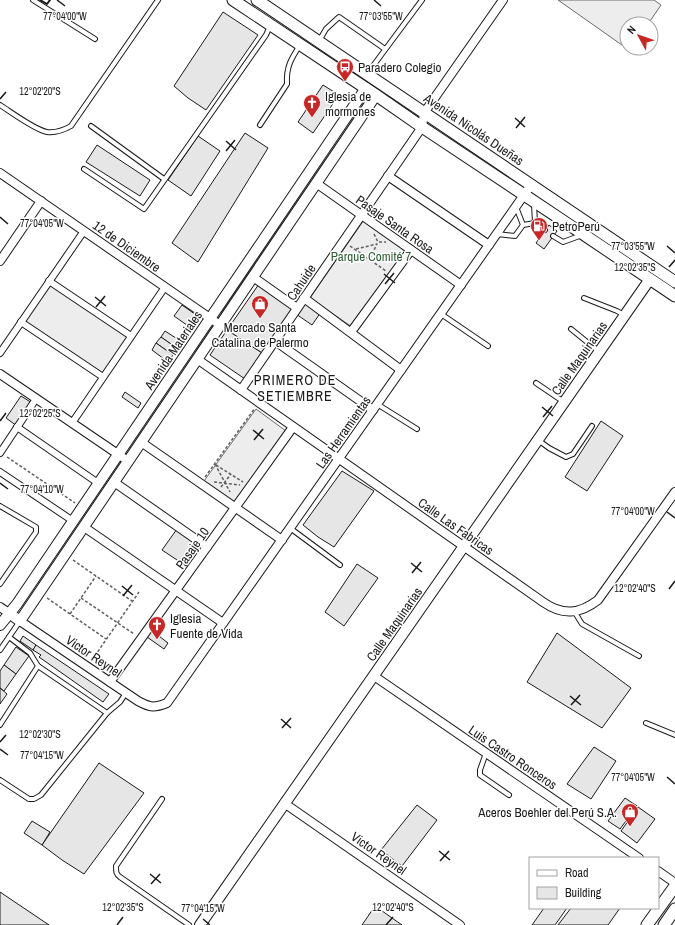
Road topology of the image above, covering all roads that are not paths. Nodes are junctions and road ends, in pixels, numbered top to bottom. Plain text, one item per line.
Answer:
1 (33, 0) edge
2 (158, 0) edge
3 (233, 0) edge
4 (257, 0) edge
5 (422, 0) edge
6 (503, 0) edge
7 (271, 25) junction
8 (94, 39) dead end
9 (318, 41) junction
10 (300, 45) junction
11 (385, 49) junction
12 (367, 74) junction
13 (366, 88) junction
14 (376, 95) junction
15 (0, 105) edge
16 (424, 113) junction
17 (260, 125) dead end
18 (91, 126) dead end
19 (422, 127) junction
20 (84, 168) dead end
21 (0, 173) edge
22 (388, 176) junction
23 (164, 179) junction
24 (316, 183) junction
25 (531, 185) junction
26 (524, 195) junction
27 (41, 201) junction
28 (534, 201) junction
29 (516, 207) junction
30 (362, 215) junction
31 (535, 223) junction
32 (523, 225) junction
33 (596, 228) junction
34 (545, 230) dead end
35 (84, 231) junction
36 (497, 234) junction
37 (553, 236) dead end
38 (586, 236) junction
39 (489, 246) junction
40 (410, 250) junction
41 (0, 261) edge
42 (253, 277) junction
43 (650, 279) junction
44 (49, 281) junction
45 (675, 282) edge
46 (461, 285) junction
47 (165, 287) junction
48 (675, 296) edge
49 (304, 298) junction
50 (584, 298) dead end
51 (297, 308) junction
52 (441, 314) junction
53 (624, 316) junction
54 (210, 318) junction
55 (21, 322) junction
56 (220, 325) junction
57 (572, 329) dead end
58 (351, 332) junction
59 (131, 336) junction
60 (275, 341) junction
61 (488, 346) dead end
62 (600, 351) junction
63 (0, 353) edge
64 (197, 359) junction
65 (401, 370) junction
66 (0, 374) edge
67 (103, 377) junction
68 (536, 383) dead end
69 (241, 390) junction
70 (36, 399) junction
71 (564, 402) junction
72 (375, 407) junction
73 (72, 423) junction
74 (592, 426) dead end
75 (17, 427) junction
76 (293, 427) junction
77 (417, 429) dead end
78 (538, 440) junction
79 (141, 442) junction
80 (0, 453) edge
81 (118, 454) junction
82 (339, 459) junction
83 (128, 461) junction
84 (0, 472) edge
85 (114, 482) junction
86 (98, 484) junction
87 (675, 492) edge
88 (0, 506) edge
89 (236, 506) junction
90 (73, 521) junction
91 (84, 527) junction
92 (290, 528) junction
93 (282, 540) junction
94 (464, 546) junction
95 (207, 547) junction
96 (340, 566) dead end
97 (0, 584) edge
98 (176, 590) junction
99 (0, 607) edge
100 (574, 612) junction
101 (9, 614) junction
102 (20, 621) junction
103 (224, 623) junction
104 (0, 625) edge
105 (9, 638) junction
106 (0, 650) edge
107 (639, 656) dead end
108 (38, 666) junction
109 (374, 676) junction
110 (110, 682) junction
111 (126, 693) junction
112 (174, 693) joint
113 (107, 713) junction
114 (646, 723) dead end
115 (0, 725) edge
116 (675, 735) edge
117 (486, 753) junction
118 (0, 780) edge
119 (509, 795) dead end
120 (162, 799) dead end
121 (284, 803) junction
122 (638, 857) edge
123 (659, 872) edge
124 (675, 884) edge
125 (659, 908) edge
126 (659, 909) edge
127 (675, 909) edge
128 (189, 925) edge
129 (200, 925) edge
130 (460, 925) edge
131 (648, 925) edge
132 (664, 925) edge

1 - 8 lane
2 - 15 lane
3 - 7 main road, Avenida Nicolás Dueñas
4 - 9 main road, Avenida Nicolás Dueñas
5 - 11 lane
6 - 16 street
7 - 10 main road, Avenida Nicolás Dueñas
7 - 23 lane
9 - 11 lane
9 - 12 main road, Avenida Nicolás Dueñas
10 - 13 main road, Avenida Nicolás Dueñas
10 - 17 lane
11 - 12 lane
12 - 16 main road, Avenida Nicolás Dueñas
13 - 14 main road, Avenida Nicolás Dueñas
13 - 54 street, Avenida Materiales
14 - 19 main road, Avenida Nicolás Dueñas
14 - 24 street, Avenida Materiales
16 - 19 street
16 - 25 main road, Avenida Nicolás Dueñas
18 - 23 lane
19 - 22 street, Cahuide
19 - 26 main road, Avenida Nicolás Dueñas
20 - 23 lane
21 - 27 street, 12 de Diciembre
22 - 30 street, Cahuide
22 - 39 street
24 - 30 street, Pasaje Santa Rosa
24 - 42 street, Avenida Materiales
25 - 26 street, Las Herramientas
25 - 33 main road, Avenida Nicolás Dueñas
26 - 28 main road, Avenida Nicolás Dueñas
26 - 29 street, Las Herramientas
27 - 35 street, 12 de Diciembre
27 - 41 street
28 - 31 lane
28 - 38 main road, Avenida Nicolás Dueñas
29 - 32 lane
29 - 36 street, Las Herramientas
30 - 40 street, Pasaje Santa Rosa
30 - 49 street, Cahuide
31 - 32 lane
31 - 34 lane
32 - 36 lane
33 - 38 main road
33 - 45 main road, Avenida Nicolás Dueñas
35 - 44 street
35 - 47 street, 12 de Diciembre
36 - 39 street, Las Herramientas
37 - 38 lane
38 - 43 main road, Avenida Nicolás Dueñas
39 - 46 street, Las Herramientas
40 - 46 street, Pasaje Santa Rosa
40 - 58 street
42 - 51 street
42 - 56 street, Avenida Materiales
43 - 48 main road, Avenida Nicolás Dueñas
43 - 53 street, Calle Maquinarias
44 - 55 street
44 - 59 street
46 - 52 street, Las Herramientas
47 - 54 street, 12 de Diciembre
47 - 59 street
49 - 51 street, Cahuide
49 - 58 street
50 - 53 lane
51 - 60 street, Cahuide
52 - 61 lane
52 - 65 street, Las Herramientas
53 - 62 street, Calle Maquinarias
54 - 56 street, 12 de Diciembre
54 - 81 street, Avenida Materiales
55 - 63 street
55 - 67 street
56 - 64 street, Avenida Materiales
57 - 62 lane
58 - 65 street
59 - 67 street
60 - 69 street, Cahuide
60 - 72 street
62 - 71 street, Calle Maquinarias
64 - 69 street, Calle Las Fabricas
64 - 79 street, Avenida Materiales
65 - 72 street, Las Herramientas
66 - 70 street
67 - 73 street
68 - 71 lane
69 - 76 street, Calle Las Fabricas
70 - 73 street
70 - 75 street
71 - 78 street, Calle Maquinarias
72 - 77 lane
72 - 82 street, Las Herramientas
73 - 81 street
74 - 78 lane
75 - 80 street
75 - 86 street
76 - 82 street, Calle Las Fabricas
76 - 89 street, Pasaje 10
78 - 94 street, Calle Maquinarias
79 - 83 street, Avenida Materiales
79 - 89 street
81 - 83 street
81 - 86 street, Avenida Materiales
82 - 92 street, Las Herramientas
82 - 94 street, Calle Las Fabricas
83 - 85 street, Avenida Materiales
84 - 90 street
85 - 91 street, Avenida Materiales
85 - 95 street
86 - 90 street, Avenida Materiales
87 - 100 street
88 - 97 lane
89 - 93 street
89 - 95 street, Pasaje 10
90 - 101 street, Avenida Materiales
91 - 98 street
91 - 102 street, Avenida Materiales
92 - 93 street, Las Herramientas
92 - 96 lane
93 - 103 street, Las Herramientas
94 - 100 street, Calle Las Fabricas
94 - 109 street, Calle Maquinarias
95 - 98 street, Pasaje 10
98 - 103 street
98 - 110 street, Pasaje 10
99 - 101 street, Victor Reynel
100 - 107 lane
101 - 102 street, Victor Reynel
101 - 104 street, Avenida Materiales
102 - 105 lane
102 - 110 street, Victor Reynel
103 - 112 street, Las Herramientas
105 - 106 lane
105 - 108 lane
108 - 113 lane
108 - 115 lane
109 - 117 street, Luis Castro Ronceros
109 - 121 street, Calle Maquinarias
110 - 111 street, Victor Reynel
111 - 112 street, Victor Reynel
111 - 113 lane
113 - 118 lane
114 - 116 lane
117 - 119 lane
117 - 122 street, Luis Castro Ronceros
120 - 128 lane
121 - 129 street, Calle Maquinarias
121 - 130 street, Victor Reynel
123 - 124 street
124 - 125 main road
126 - 131 main road
127 - 132 main road

